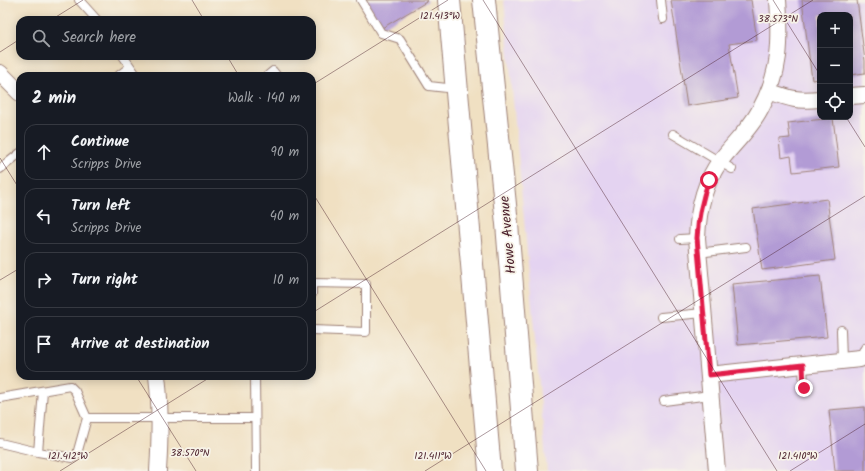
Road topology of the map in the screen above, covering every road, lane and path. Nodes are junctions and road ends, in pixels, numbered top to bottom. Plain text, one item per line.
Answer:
1 (79, 0) edge
2 (361, 0) edge
3 (449, 0) edge
4 (484, 0) edge
5 (661, 0) edge
6 (778, 0) edge
7 (93, 16) edge
8 (663, 19) dead end
9 (126, 60) edge
10 (130, 67) junction
11 (123, 72) edge
12 (134, 72) edge
13 (0, 73) edge
14 (16, 89) edge
15 (457, 89) junction
16 (769, 90) junction
17 (865, 95) edge
18 (853, 96) edge
19 (817, 99) edge
20 (672, 134) dead end
21 (16, 156) edge
22 (726, 165) junction
23 (0, 168) edge
24 (680, 239) dead end
25 (698, 246) junction
26 (746, 247) dead end
27 (316, 283) edge
28 (703, 313) junction
29 (661, 317) dead end
30 (316, 330) edge
31 (841, 330) dead end
32 (863, 356) edge
33 (842, 361) junction
34 (803, 365) junction
35 (709, 375) junction
36 (157, 380) edge
37 (255, 380) edge
38 (804, 388) dead end
39 (42, 391) junction
40 (710, 395) junction
41 (0, 398) edge
42 (664, 401) dead end
43 (87, 418) junction
44 (160, 418) junction
45 (255, 418) junction
46 (0, 443) edge
47 (38, 452) junction
48 (158, 471) edge
49 (256, 471) edge
50 (490, 471) edge
51 (527, 471) edge
52 (717, 471) edge

1 - 7 lane
2 - 15 lane
3 - 15 main road
4 - 51 main road, Howe Avenue
5 - 8 lane
6 - 16 street
9 - 10 lane
10 - 11 lane
10 - 12 lane
13 - 14 street
15 - 50 main road
16 - 19 street
16 - 22 street
17 - 18 street
20 - 22 lane
21 - 23 lane
22 - 25 street
24 - 25 lane
25 - 26 lane
25 - 28 street
27 - 30 lane
28 - 29 lane
28 - 35 street
31 - 33 lane
32 - 33 street
33 - 34 street
34 - 35 street
34 - 38 lane
35 - 40 street
36 - 44 street
37 - 45 lane
39 - 41 lane
39 - 43 lane
39 - 47 lane
40 - 42 lane
40 - 52 street
43 - 44 lane
43 - 47 lane
44 - 45 lane
44 - 48 street
45 - 49 lane
46 - 47 lane

